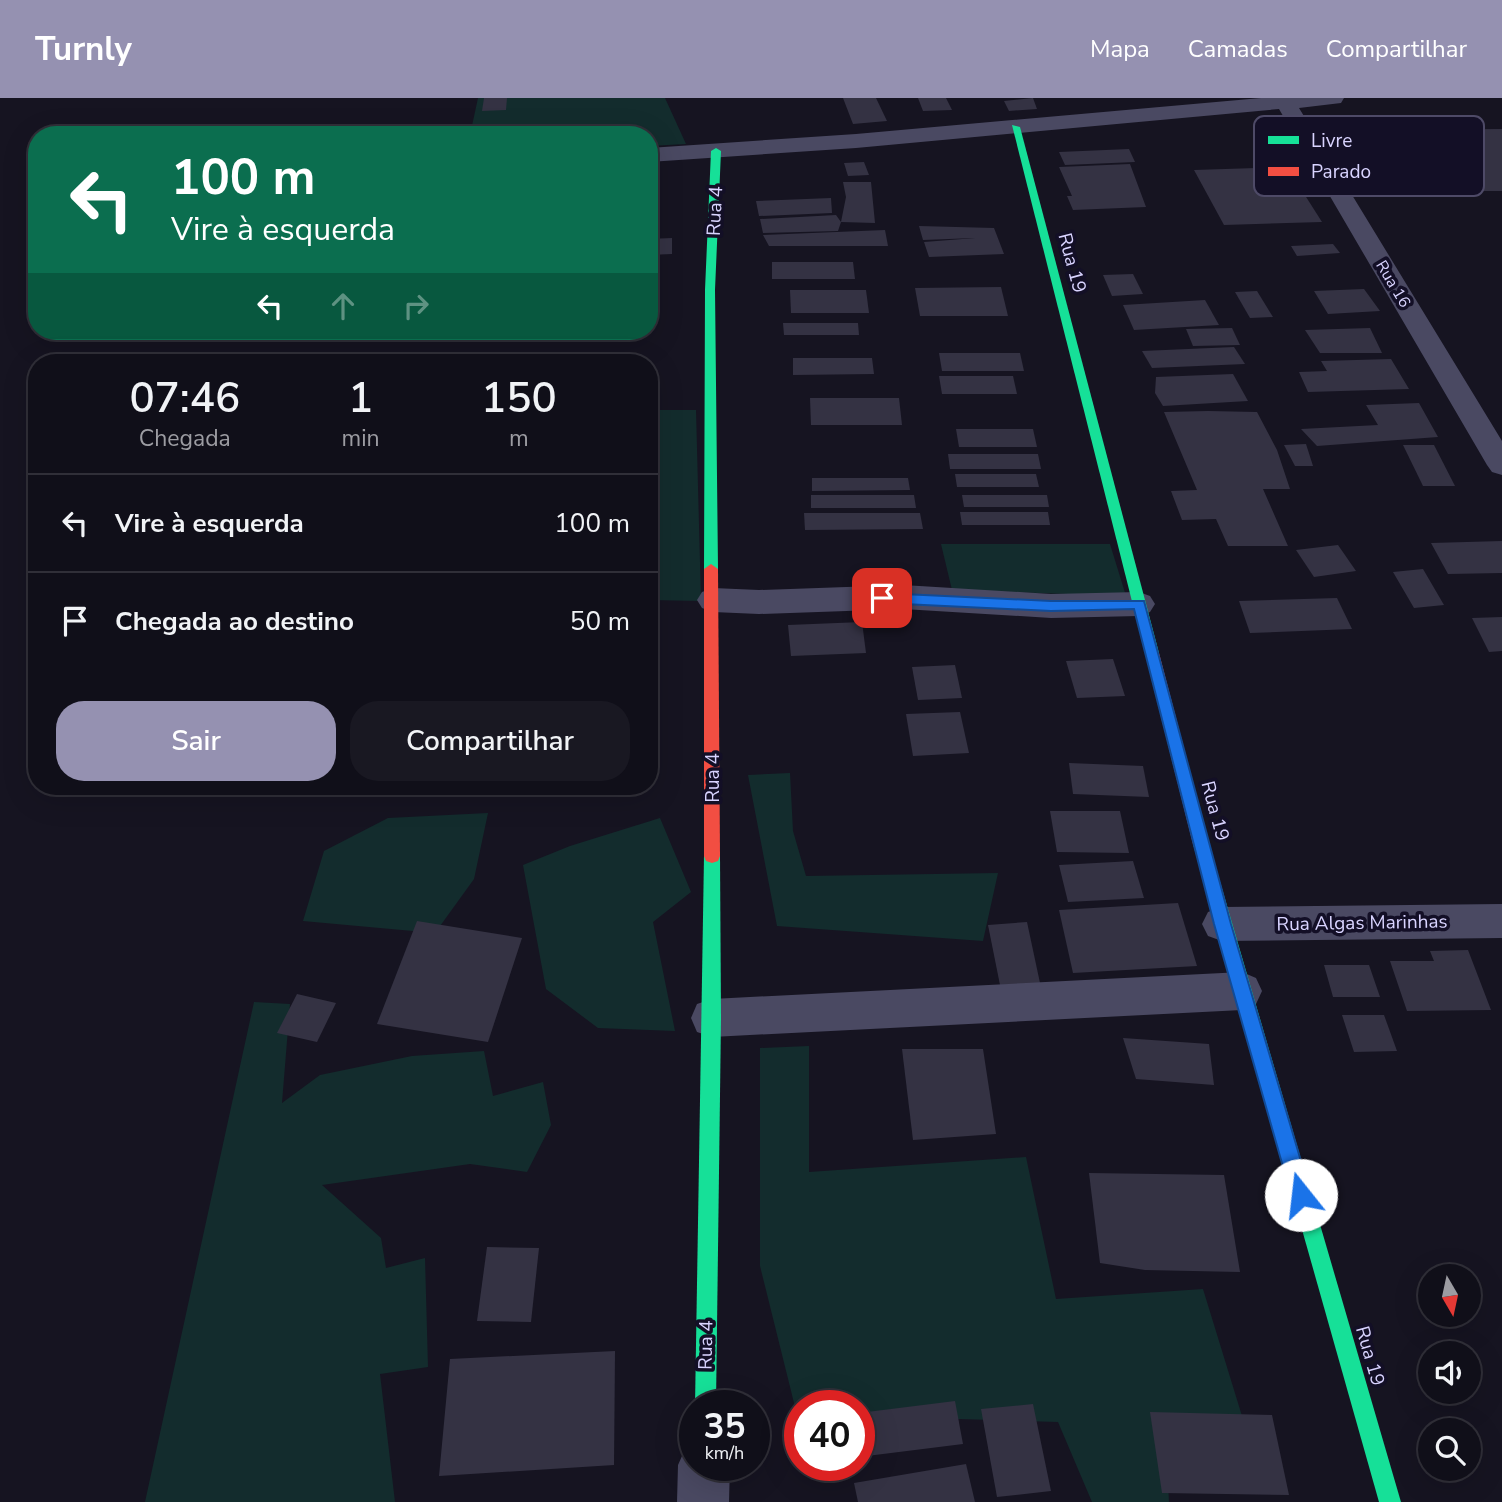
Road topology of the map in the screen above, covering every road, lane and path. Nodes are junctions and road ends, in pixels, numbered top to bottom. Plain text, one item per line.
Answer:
1 (1333, 98) edge
2 (1285, 102) junction
3 (1293, 116) edge
4 (1015, 127) junction
5 (716, 150) junction
6 (658, 154) edge
7 (1341, 196) edge
8 (1502, 465) edge
9 (713, 600) junction
10 (1139, 604) junction
11 (1502, 921) edge
12 (1222, 924) junction
13 (1242, 991) junction
14 (712, 1018) junction
15 (705, 1390) edge
16 (704, 1481) edge
17 (703, 1502) edge
18 (1390, 1502) edge

1 - 2 street
2 - 3 street, Rua 16
2 - 4 street
4 - 5 street
4 - 10 street, Rua 19
5 - 6 street
5 - 9 street, Rua 4
7 - 8 street, Rua 16
9 - 10 street
9 - 14 street, Rua 4
10 - 12 street, Rua 19
11 - 12 street, Rua Algas Marinhas
12 - 13 street, Rua 19
13 - 14 street
13 - 18 street, Rua 19
14 - 15 street, Rua 4
16 - 17 street

